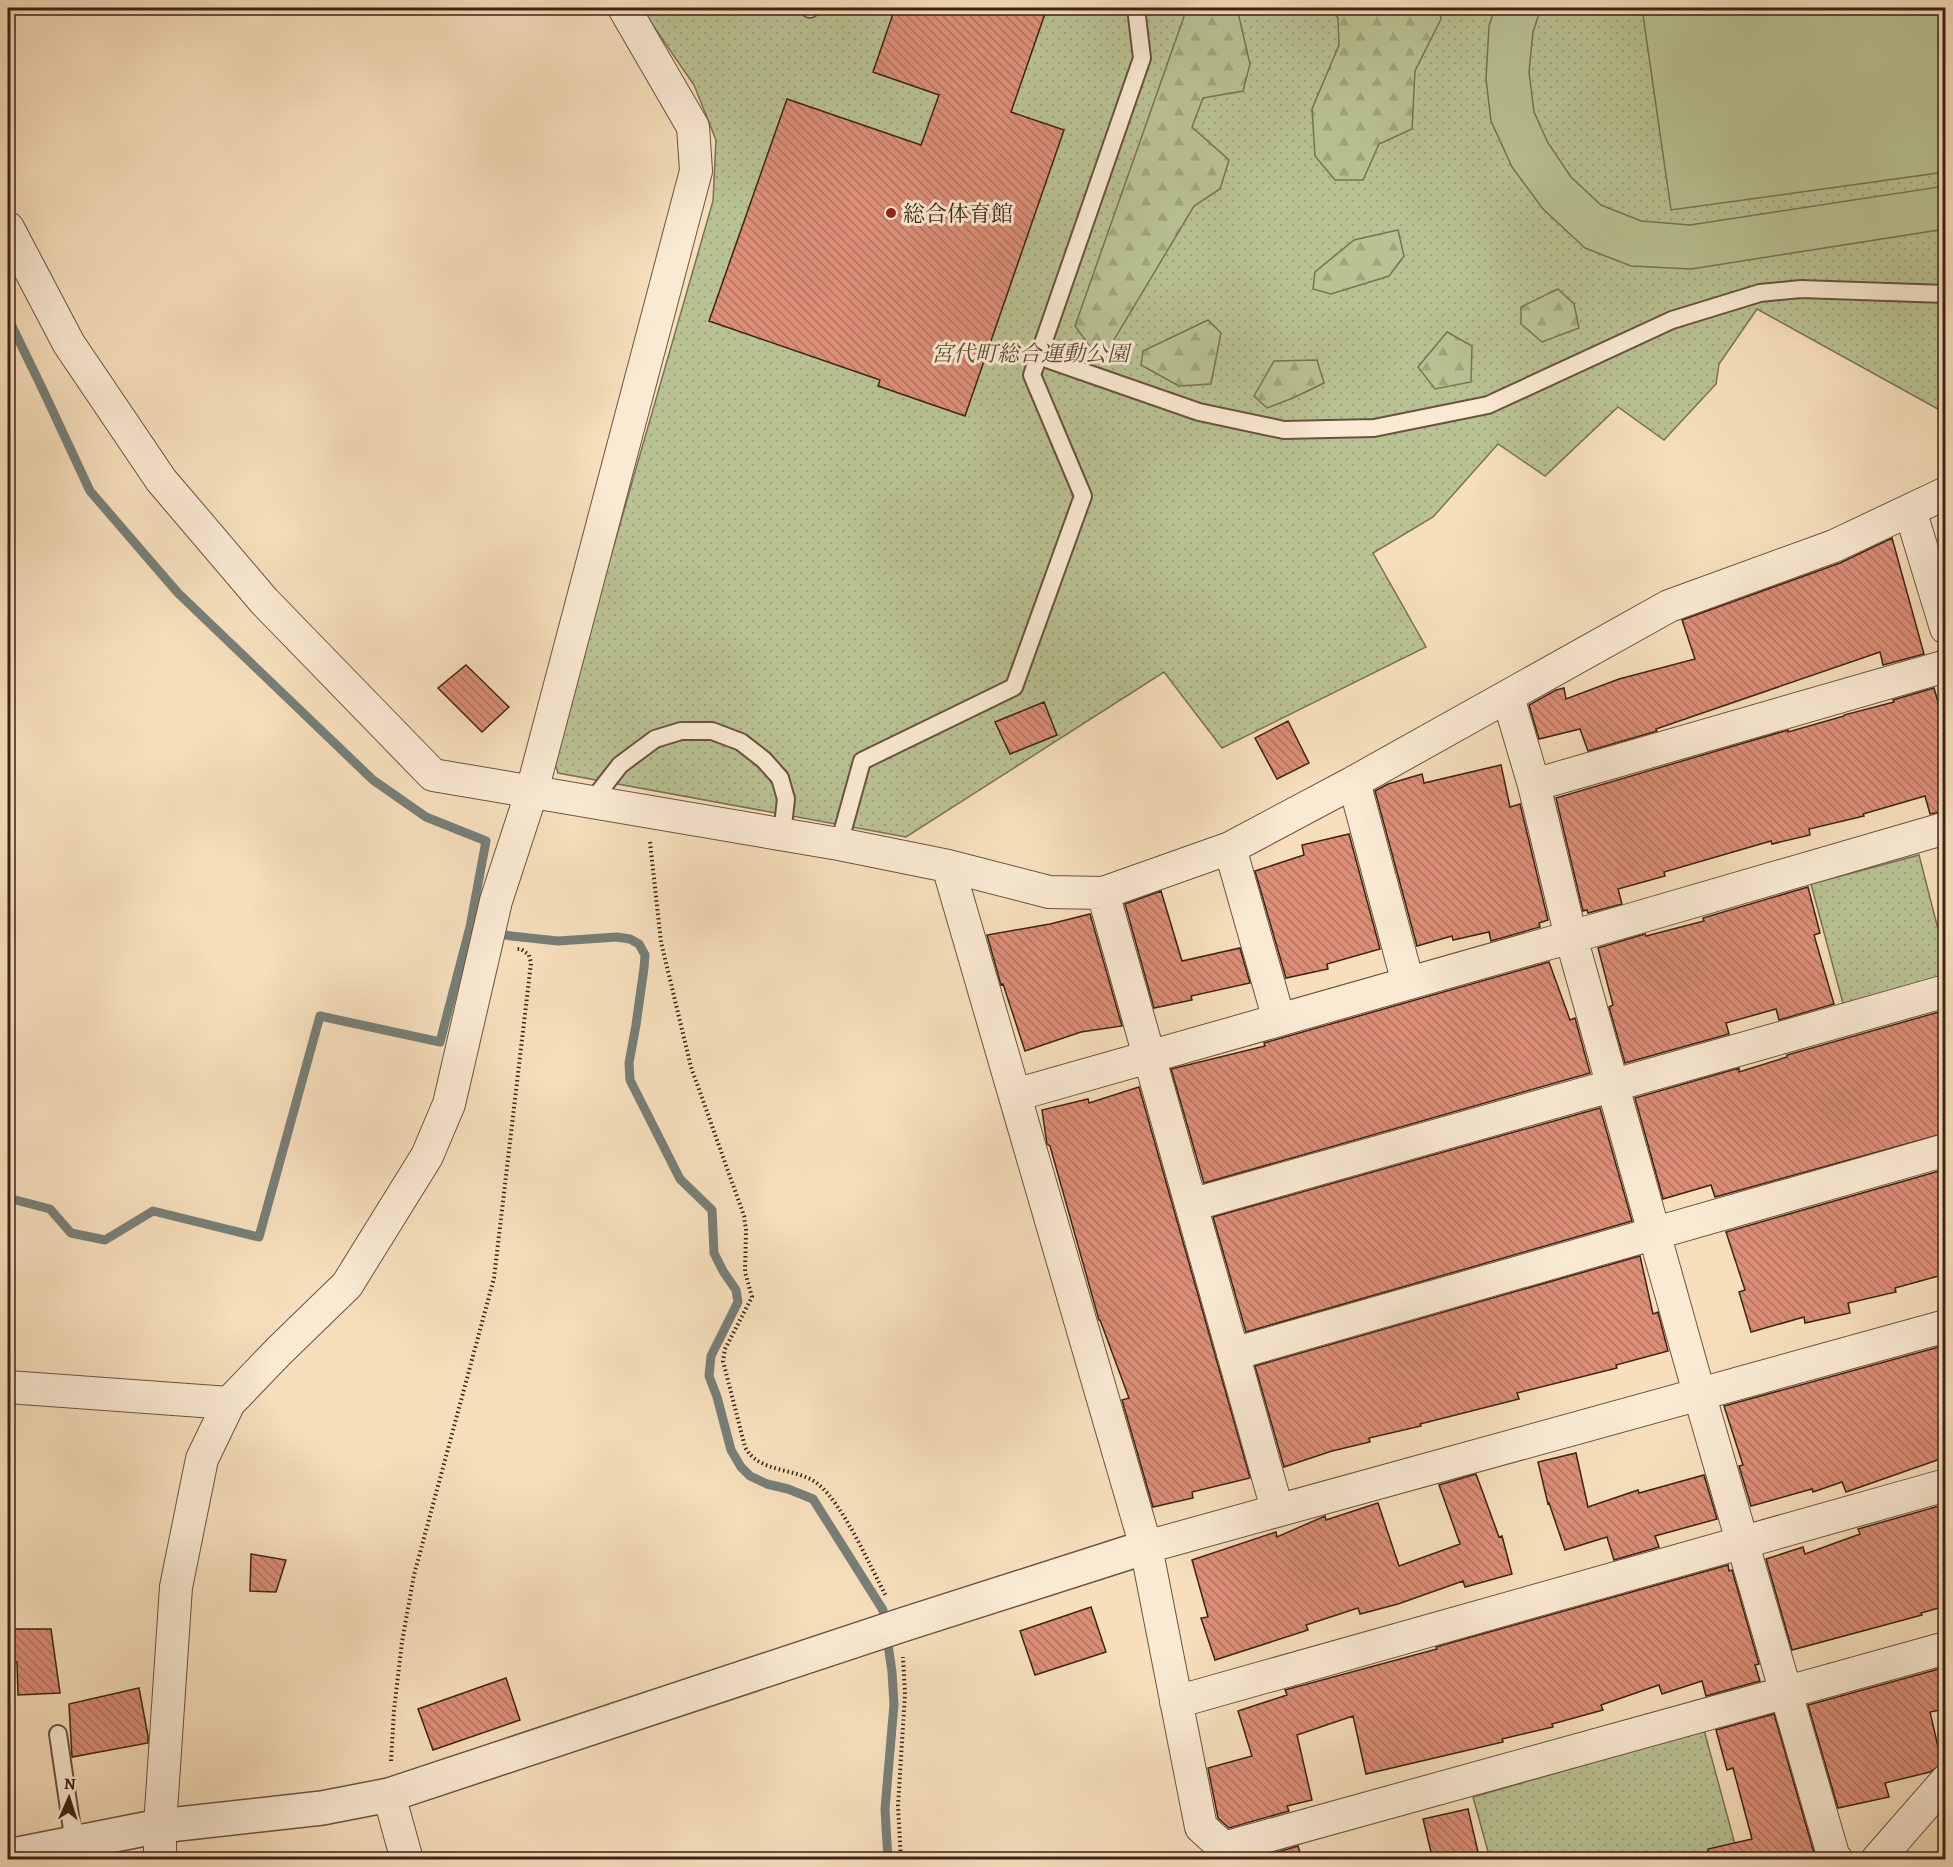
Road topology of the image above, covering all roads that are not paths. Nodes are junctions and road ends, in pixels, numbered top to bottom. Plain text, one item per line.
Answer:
1 (624, 8) edge
2 (1136, 8) edge
3 (8, 228) edge
4 (1946, 294) edge
5 (1038, 356) junction
6 (1946, 493) edge
7 (1910, 510) junction
8 (1946, 628) edge
9 (1946, 666) edge
10 (1508, 697) junction
11 (1354, 782) junction
12 (1534, 785) junction
13 (532, 791) junction
14 (592, 801) junction
15 (1946, 828) edge
16 (782, 834) junction
17 (838, 844) junction
18 (1230, 848) junction
19 (948, 866) junction
20 (1103, 893) junction
21 (1571, 937) junction
22 (1408, 983) junction
23 (1946, 992) edge
24 (1279, 1020) junction
25 (1149, 1056) junction
26 (1613, 1086) junction
27 (1015, 1095) junction
28 (1946, 1150) edge
29 (1191, 1205) junction
30 (1654, 1233) junction
31 (1946, 1326) edge
32 (1233, 1354) junction
33 (8, 1387) edge
34 (1699, 1393) junction
35 (229, 1403) junction
36 (1946, 1485) edge
37 (1277, 1509) junction
38 (1743, 1542) junction
39 (1146, 1547) junction
40 (1946, 1647) edge
41 (1787, 1691) junction
42 (1176, 1702) junction
43 (58, 1734) dead end
44 (1946, 1781) edge
45 (389, 1795) junction
46 (160, 1826) junction
47 (74, 1843) junction
48 (8, 1856) edge
49 (160, 1860) edge
50 (407, 1860) edge
51 (1837, 1860) edge
52 (1877, 1860) edge

1 - 13 street
2 - 5 lane
3 - 13 street
4 - 5 lane
5 - 17 lane
6 - 7 street
7 - 8 street
7 - 10 street
9 - 12 street
10 - 11 street
10 - 12 street
11 - 18 street
11 - 22 street
12 - 21 street
13 - 14 street
13 - 35 street
14 - 16 street
14 - 16 lane
15 - 21 street
16 - 17 street
17 - 19 street
18 - 20 street
18 - 24 street
19 - 20 street
19 - 27 street
20 - 25 street
21 - 22 street
21 - 26 street
22 - 24 street
23 - 26 street
24 - 25 street
25 - 27 street
25 - 29 street
26 - 29 street
26 - 30 street
27 - 39 street
28 - 30 street
29 - 32 street
30 - 32 street
30 - 34 street
31 - 34 street
32 - 37 street
33 - 35 street
34 - 37 street
34 - 38 street
35 - 46 street
36 - 38 street
37 - 39 street
38 - 41 street
38 - 42 street
39 - 42 street
39 - 45 street
40 - 41 street
41 - 42 street
41 - 51 street
43 - 47 lane
44 - 52 street
45 - 46 street
45 - 50 street
46 - 47 street
46 - 49 street
47 - 48 street

